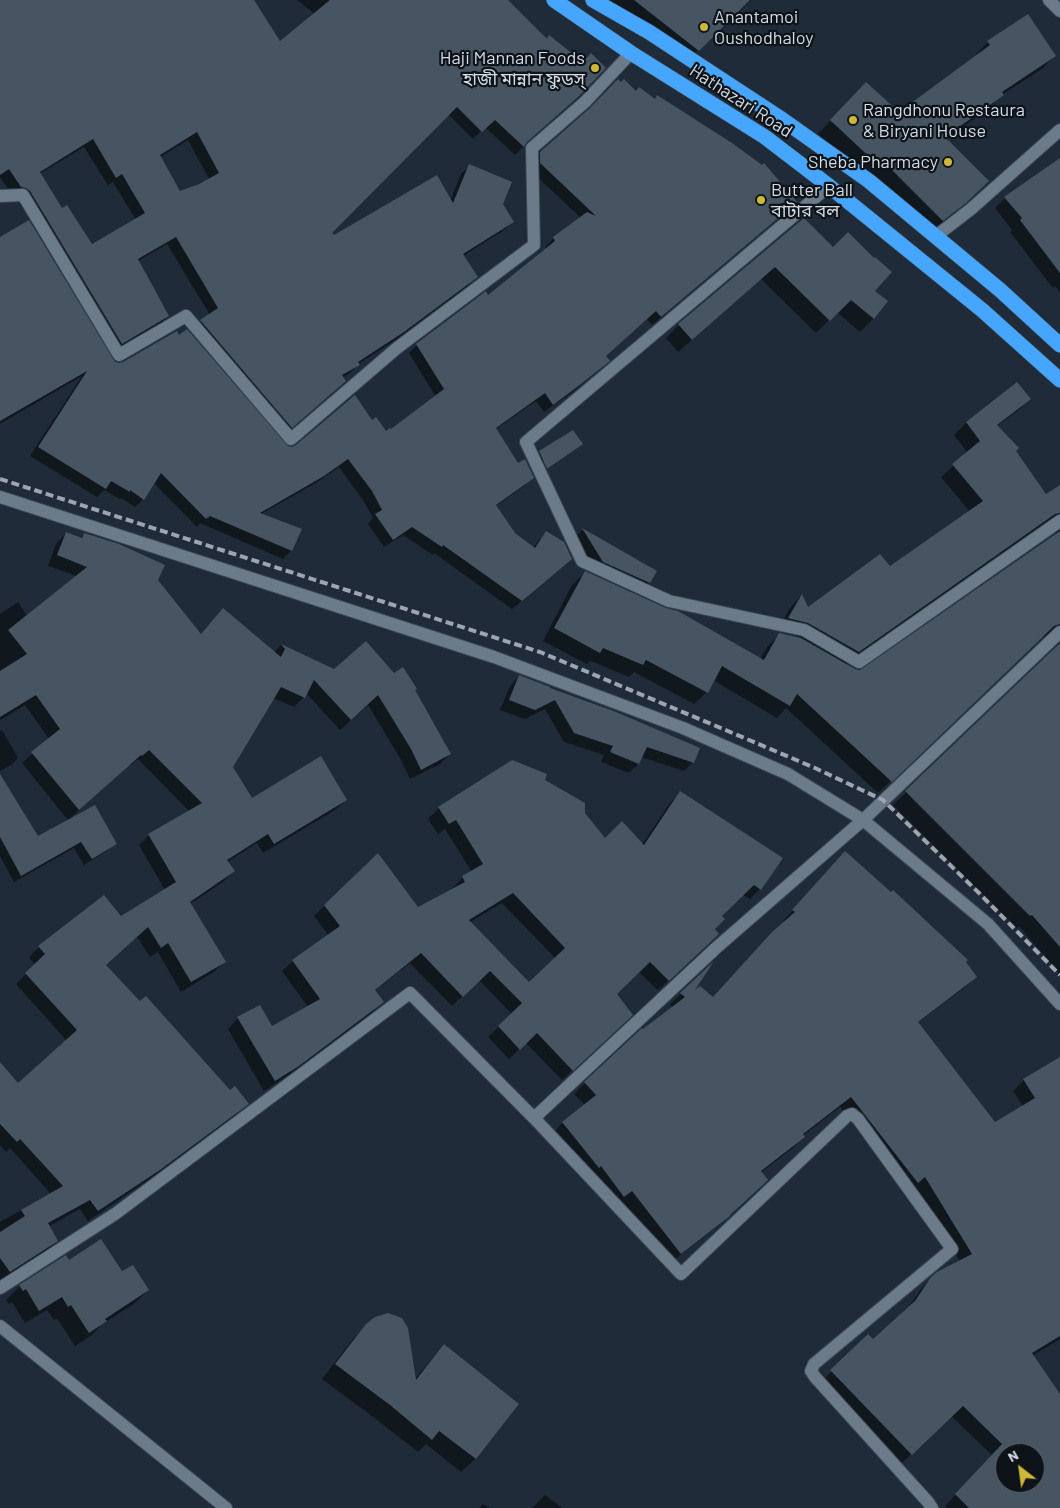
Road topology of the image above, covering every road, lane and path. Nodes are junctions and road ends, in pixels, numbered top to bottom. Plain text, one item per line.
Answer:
1 (554, 0) edge
2 (594, 0) edge
3 (1049, 0) edge
4 (1060, 11) edge
5 (631, 53) junction
6 (1060, 130) edge
7 (829, 186) junction
8 (0, 196) edge
9 (936, 236) junction
10 (1060, 346) edge
11 (1060, 380) edge
12 (0, 497) edge
13 (1060, 521) edge
14 (1060, 632) edge
15 (863, 820) junction
16 (1060, 1004) edge
17 (534, 1118) junction
18 (0, 1288) edge
19 (0, 1326) edge
20 (226, 1508) edge
21 (932, 1508) edge

1 - 5 highway, Hathazari Road
2 - 9 highway, Hathazari Road
3 - 4 street
5 - 7 highway, Hathazari Road
5 - 8 street
6 - 9 street
7 - 11 highway, Hathazari Road
7 - 13 street
9 - 10 highway, Hathazari Road
12 - 15 street
14 - 15 street
15 - 16 street
15 - 17 street
17 - 18 street
17 - 21 street
19 - 20 street

